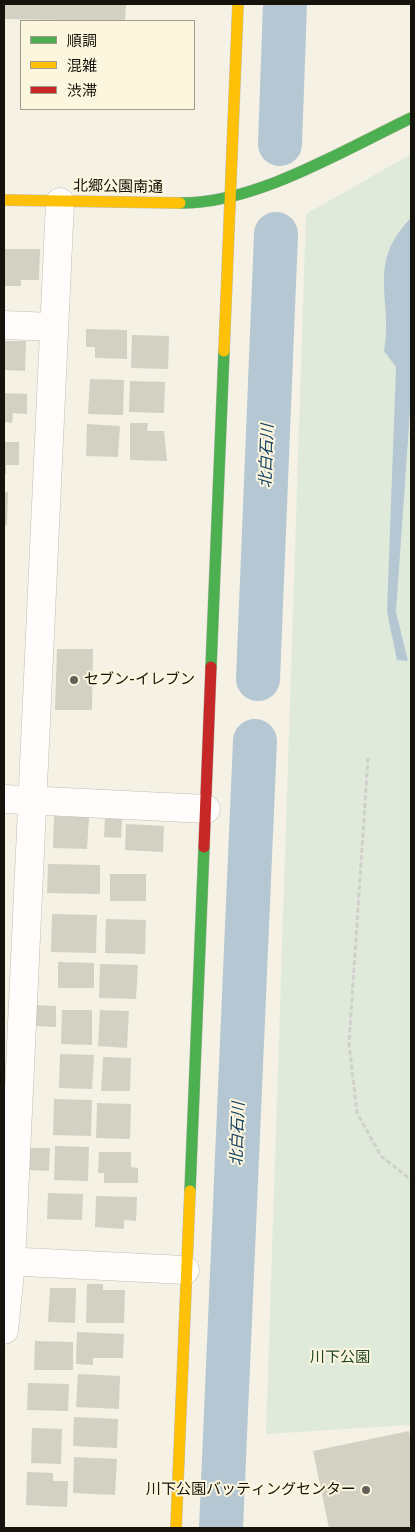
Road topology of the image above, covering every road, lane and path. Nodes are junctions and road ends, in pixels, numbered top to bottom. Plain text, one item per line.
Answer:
1 (238, 4) edge
2 (411, 118) edge
3 (231, 198) junction
4 (4, 200) edge
5 (60, 202) junction
6 (4, 325) edge
7 (53, 327) junction
8 (368, 758) dead end
9 (4, 799) edge
10 (31, 800) junction
11 (206, 809) junction
12 (411, 1180) edge
13 (7, 1261) edge
14 (185, 1270) junction
15 (4, 1330) edge
16 (176, 1528) edge

1 - 3 street
2 - 3 street, 北郷公園南通
3 - 5 street, 北郷公園南通
3 - 11 street
4 - 5 street, 北郷公園南通
5 - 7 street
6 - 7 street
7 - 10 street
8 - 12 path
9 - 10 street
10 - 11 street
10 - 13 street
11 - 14 street
13 - 14 street
13 - 15 street
14 - 16 street

